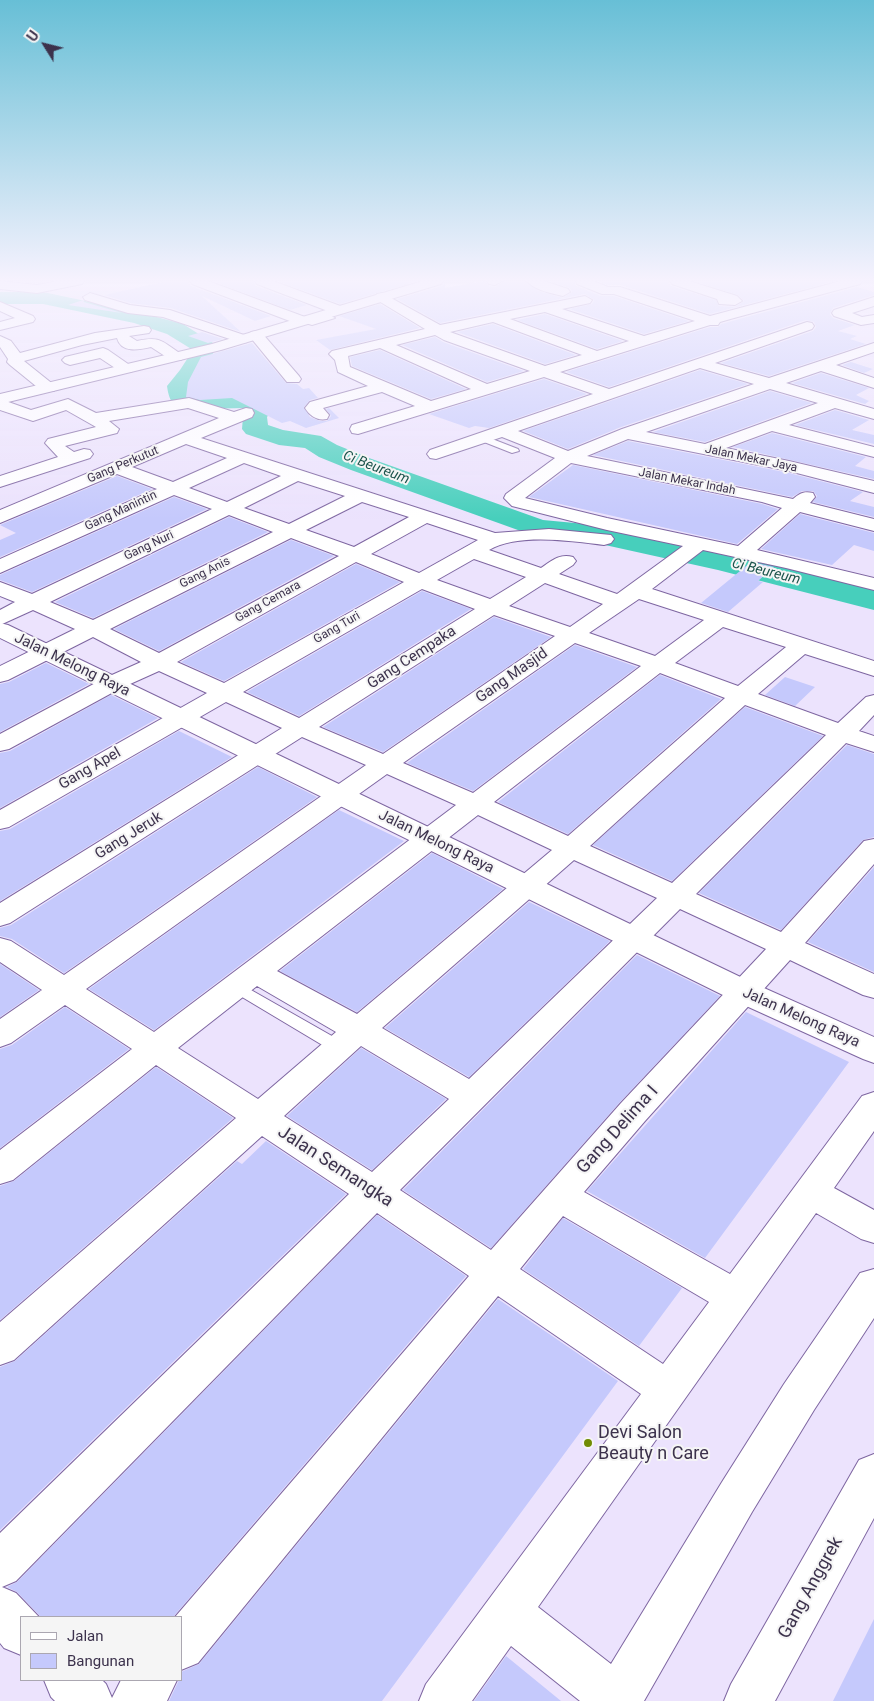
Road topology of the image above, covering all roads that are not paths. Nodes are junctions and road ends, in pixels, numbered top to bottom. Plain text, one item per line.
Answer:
1 (26, 360) edge
2 (43, 360) edge
3 (123, 360) edge
4 (160, 360) edge
5 (273, 360) edge
6 (342, 360) edge
7 (420, 360) edge
8 (514, 360) edge
9 (583, 360) edge
10 (708, 360) edge
11 (839, 360) edge
12 (127, 362) junction
13 (700, 363) junction
14 (14, 364) edge
15 (822, 366) junction
16 (547, 372) junction
17 (293, 379) dead end
18 (874, 383) edge
19 (771, 384) junction
20 (381, 387) junction
21 (48, 388) junction
22 (487, 390) junction
23 (610, 395) junction
24 (0, 399) edge
25 (832, 403) junction
26 (0, 404) edge
27 (430, 407) junction
28 (83, 412) junction
29 (129, 412) junction
30 (874, 414) edge
31 (321, 415) dead end
32 (773, 426) junction
33 (358, 429) dead end
34 (502, 431) junction
35 (628, 433) junction
36 (482, 438) junction
37 (187, 439) junction
38 (708, 449) junction
39 (97, 450) dead end
40 (515, 451) dead end
41 (874, 452) edge
42 (436, 454) dead end
43 (243, 456) junction
44 (71, 457) junction
45 (568, 457) junction
46 (117, 468) junction
47 (299, 474) junction
48 (827, 475) junction
49 (3, 479) edge
50 (874, 487) edge
51 (172, 488) junction
52 (362, 495) junction
53 (796, 506) junction
54 (228, 509) junction
55 (0, 517) edge
56 (424, 517) junction
57 (874, 525) edge
58 (290, 531) junction
59 (494, 539) junction
60 (691, 550) junction
61 (472, 551) junction
62 (742, 552) junction
63 (356, 555) junction
64 (566, 561) dead end
65 (0, 567) edge
66 (543, 576) junction
67 (420, 580) junction
68 (874, 584) edge
69 (0, 588) edge
70 (628, 597) junction
71 (33, 602) junction
72 (492, 607) junction
73 (0, 618) edge
74 (720, 619) junction
75 (94, 628) junction
76 (0, 630) edge
77 (572, 634) junction
78 (801, 646) junction
79 (49, 652) junction
80 (159, 662) junction
81 (657, 664) junction
82 (874, 669) edge
83 (0, 675) edge
84 (111, 684) junction
85 (226, 693) junction
86 (742, 696) junction
87 (874, 702) edge
88 (181, 718) junction
89 (301, 728) junction
90 (841, 733) junction
91 (0, 744) edge
92 (874, 745) edge
93 (258, 755) junction
94 (384, 765) junction
95 (340, 795) junction
96 (476, 804) junction
97 (0, 821) edge
98 (428, 838) junction
99 (874, 847) edge
100 (570, 848) junction
101 (527, 887) junction
102 (678, 896) junction
103 (0, 916) edge
104 (635, 938) junction
105 (784, 947) junction
106 (0, 948) edge
107 (246, 980) junction
108 (874, 987) edge
109 (64, 990) junction
110 (744, 992) junction
111 (0, 1035) edge
112 (349, 1039) junction
113 (155, 1047) junction
114 (874, 1051) edge
115 (473, 1096) junction
116 (260, 1118) junction
117 (869, 1122) edge
118 (0, 1170) edge
119 (375, 1192) junction
120 (811, 1192) junction
121 (559, 1196) junction
122 (874, 1228) edge
123 (495, 1271) junction
124 (874, 1285) edge
125 (735, 1297) junction
126 (0, 1347) edge
127 (668, 1390) junction
128 (874, 1475) edge
129 (0, 1565) edge
130 (0, 1609) edge
131 (508, 1613) junction
132 (20, 1630) edge
133 (182, 1645) edge
134 (69, 1681) edge
135 (152, 1681) edge
136 (89, 1701) edge
137 (135, 1701) edge
138 (443, 1701) edge
139 (617, 1701) edge
140 (748, 1701) edge

1 - 14 street
2 - 14 street
3 - 12 street
4 - 12 street
5 - 17 street
6 - 20 street
7 - 22 street
8 - 16 street
9 - 16 street
10 - 13 street
11 - 15 street
12 - 21 street
13 - 19 street
13 - 23 street
14 - 21 street
15 - 18 street
15 - 19 street
16 - 22 street
16 - 23 street
19 - 25 street
19 - 35 street
20 - 27 street
20 - 31 street
21 - 24 street
22 - 27 street
23 - 34 street
25 - 30 street
25 - 32 street
26 - 28 street
27 - 33 street
28 - 29 street
28 - 29 street
28 - 44 street
29 - 37 street, Gang Perkutut
32 - 38 street
32 - 41 street
34 - 36 street
34 - 45 street, Jalan Mekar Indah
35 - 38 street, Jalan Mekar Jaya
35 - 45 street
36 - 40 lane
36 - 42 street
37 - 43 street
37 - 46 street, Gang Perkutut
38 - 48 street, Jalan Mekar Jaya
39 - 44 street
43 - 47 street
43 - 51 street, Gang Manintin
44 - 49 street
45 - 53 street, Jalan Mekar Indah
45 - 60 street
46 - 51 street
46 - 55 street, Gang Perkutut
47 - 52 street
47 - 54 street, Gang Nuri
48 - 50 street, Jalan Mekar Jaya
48 - 53 street
51 - 54 street
51 - 65 street, Gang Manintin
52 - 56 street
52 - 58 street, Gang Anis
53 - 57 street, Jalan Mekar Indah
53 - 62 street
54 - 58 street
54 - 71 street, Gang Nuri
56 - 59 street
56 - 63 street, Gang Cemara
58 - 63 street
58 - 75 street, Gang Anis
59 - 60 street
59 - 61 street, Gang Turi
60 - 62 street
60 - 70 street, Gang Masjid
61 - 66 street
61 - 67 street, Gang Turi
62 - 68 street
63 - 67 street
63 - 80 street, Gang Cemara
64 - 66 street, Gang Cempaka
66 - 70 street
66 - 72 street, Gang Cempaka
67 - 72 street
67 - 85 street, Gang Turi
69 - 71 street
70 - 74 street
70 - 77 street, Gang Masjid
71 - 73 street, Gang Nuri
71 - 75 street
72 - 77 street
72 - 89 street, Gang Cempaka
74 - 78 street
74 - 81 street
75 - 79 street, Gang Anis
75 - 80 street
76 - 79 street, Jalan Melong Raya
77 - 81 street
77 - 94 street, Gang Masjid
78 - 82 street
78 - 86 street
79 - 83 street, Gang Anis
79 - 84 street, Jalan Melong Raya
80 - 84 street, Gang Cemara
80 - 85 street
81 - 86 street
81 - 96 street
84 - 88 street, Jalan Melong Raya
84 - 91 street, Gang Cemara
85 - 88 street, Gang Turi
85 - 89 street
86 - 90 street
86 - 100 street
87 - 90 street
88 - 93 street, Jalan Melong Raya
88 - 97 street, Gang Apel
89 - 93 street, Gang Cempaka
89 - 94 street
90 - 92 street
90 - 102 street
93 - 95 street, Jalan Melong Raya
93 - 103 street, Gang Jeruk
94 - 95 street, Gang Masjid
94 - 96 street
95 - 98 street, Jalan Melong Raya
95 - 109 street, Gang Masjid
96 - 98 street
96 - 100 street
98 - 101 street, Jalan Melong Raya
98 - 107 street
99 - 105 street, Gang Delima I
100 - 101 street
100 - 102 street
101 - 104 street, Jalan Melong Raya
101 - 112 street
102 - 104 street
102 - 105 street
104 - 110 street, Jalan Melong Raya
104 - 115 street
105 - 108 street
105 - 110 street, Gang Delima I
106 - 109 street, Jalan Semangka
107 - 112 street
107 - 113 street
109 - 111 street, Gang Masjid
109 - 113 street, Jalan Semangka
110 - 114 street, Jalan Melong Raya
110 - 121 street, Gang Delima I
112 - 115 street
112 - 116 street
113 - 116 street, Jalan Semangka
113 - 118 street
115 - 119 street
116 - 119 street, Jalan Semangka
116 - 126 street
117 - 120 street
119 - 123 street, Jalan Semangka
119 - 129 street
120 - 122 street
120 - 125 street
121 - 123 street, Gang Delima I
121 - 125 street
123 - 127 street, Jalan Semangka
123 - 133 street, Gang Delima I
124 - 139 street
125 - 127 street
127 - 131 street
128 - 140 street, Gang Anggrek
130 - 132 street
131 - 138 street
131 - 139 street
134 - 136 street
135 - 137 street

